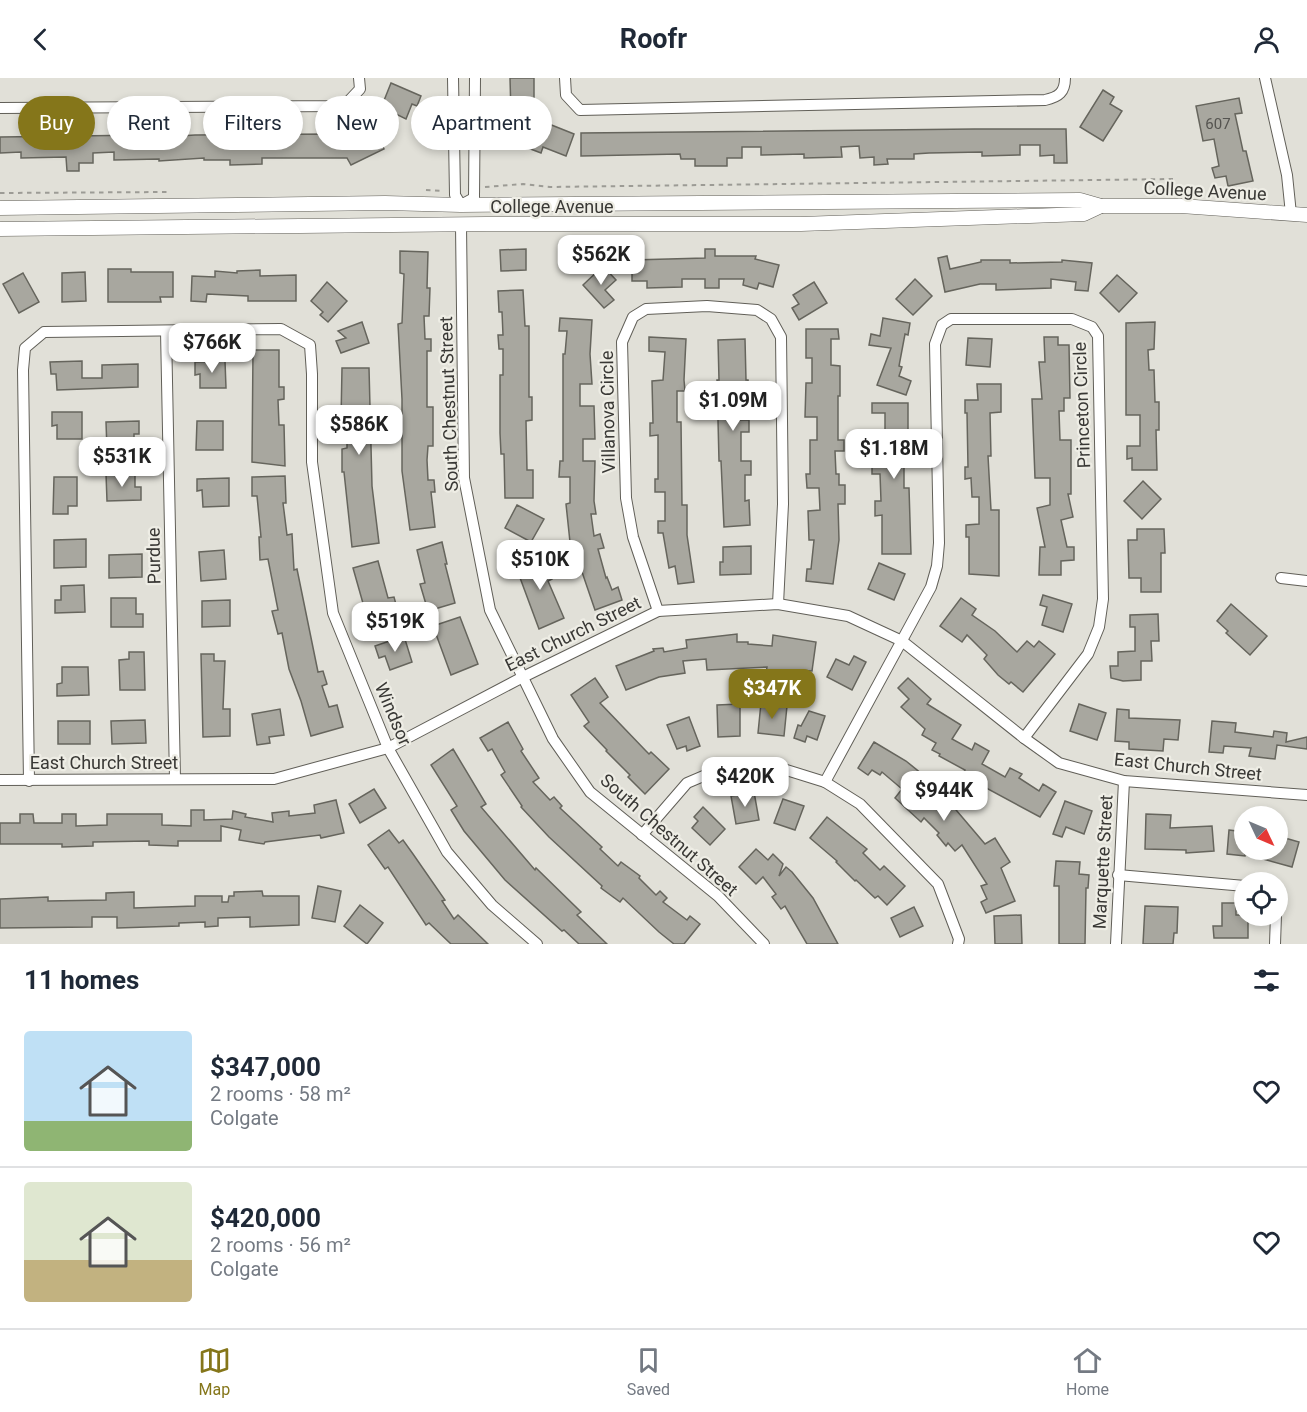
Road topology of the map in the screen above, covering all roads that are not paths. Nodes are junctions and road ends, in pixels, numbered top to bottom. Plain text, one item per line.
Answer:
1 (359, 78) edge
2 (453, 78) edge
3 (475, 78) edge
4 (566, 78) edge
5 (1065, 78) edge
6 (1265, 78) edge
7 (0, 108) edge
8 (461, 205) junction
9 (1101, 206) junction
10 (0, 208) edge
11 (1291, 214) junction
12 (1307, 215) edge
13 (461, 225) junction
14 (0, 230) edge
15 (166, 331) junction
16 (1281, 578) dead end
17 (1307, 581) edge
18 (777, 604) junction
19 (658, 611) junction
20 (902, 641) junction
21 (522, 677) junction
22 (1023, 738) junction
23 (387, 748) junction
24 (175, 779) junction
25 (0, 780) edge
26 (29, 781) junction
27 (1124, 781) junction
28 (825, 782) junction
29 (1307, 795) edge
30 (642, 835) junction
31 (1118, 875) junction
32 (1234, 885) edge
33 (1275, 926) edge
34 (537, 944) edge
35 (764, 944) edge
36 (958, 944) edge
37 (1116, 944) edge
38 (1275, 944) edge

1 - 7 street
2 - 8 street
3 - 8 street
4 - 5 street
6 - 11 street
8 - 9 main road, College Avenue
8 - 10 main road, College Avenue
8 - 13 main road
9 - 11 main road, College Avenue
9 - 13 main road, College Avenue
11 - 12 main road, College Avenue
13 - 14 main road, College Avenue
13 - 21 street, South Chestnut Street
15 - 23 street, Windsor
15 - 24 street, Purdue
15 - 26 street
16 - 17 street
18 - 19 street, East Church Street
18 - 19 street, Villanova Circle
18 - 20 street, East Church Street
19 - 21 street, East Church Street
20 - 22 street, East Church Street
20 - 22 street, Princeton Circle
20 - 28 street, Princeton Circle
21 - 23 street, East Church Street
21 - 30 street, South Chestnut Street
22 - 27 street, East Church Street
23 - 24 street, East Church Street
23 - 34 street, Windsor
24 - 26 street, East Church Street
25 - 26 street, East Church Street
27 - 29 street, East Church Street
27 - 31 street, Marquette Street
28 - 30 street
28 - 36 street
30 - 35 street, South Chestnut Street
31 - 32 street
31 - 37 street, Marquette Street
33 - 38 street

